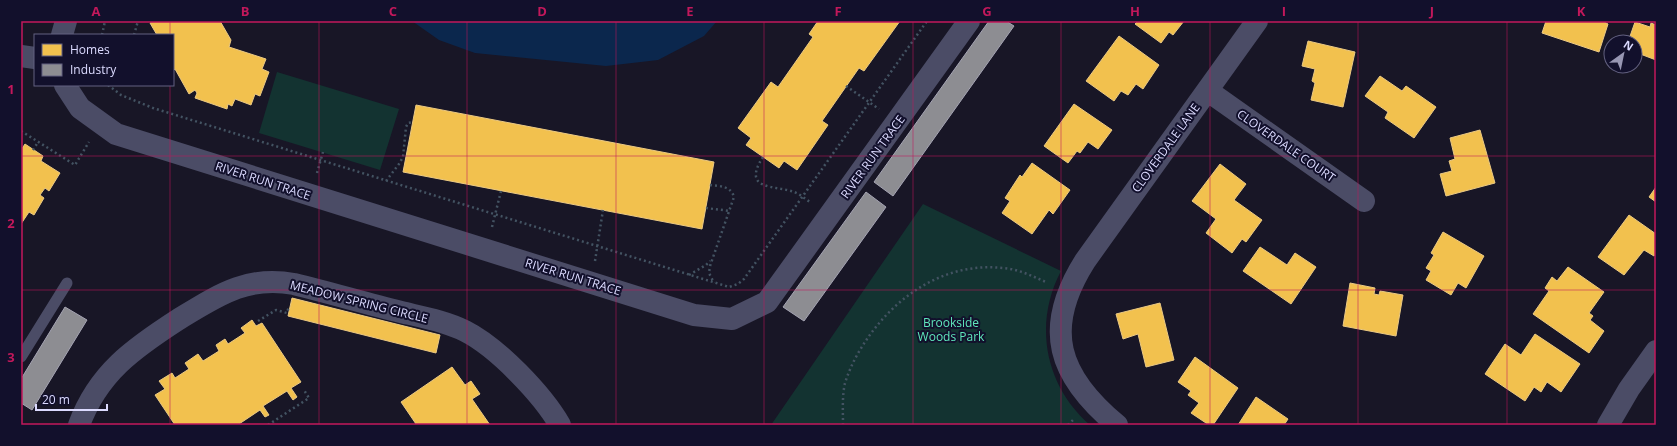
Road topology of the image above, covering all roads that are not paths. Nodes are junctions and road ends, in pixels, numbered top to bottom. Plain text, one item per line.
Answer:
1 (66, 21) edge
2 (969, 21) edge
3 (1257, 21) edge
4 (62, 34) edge
5 (21, 56) edge
6 (34, 58) edge
7 (66, 86) edge
8 (1208, 90) junction
9 (1364, 201) dead end
10 (67, 283) dead end
11 (1656, 351) edge
12 (21, 357) edge
13 (79, 425) edge
14 (560, 425) edge
15 (1117, 425) edge
16 (1608, 425) edge

1 - 4 street
2 - 7 street, RIVER RUN TRACE
3 - 8 street, CLOVERDALE LANE
5 - 6 street
8 - 9 street, CLOVERDALE COURT
8 - 15 street, CLOVERDALE LANE
10 - 12 lane
11 - 16 street
13 - 14 street, MEADOW SPRING CIRCLE

